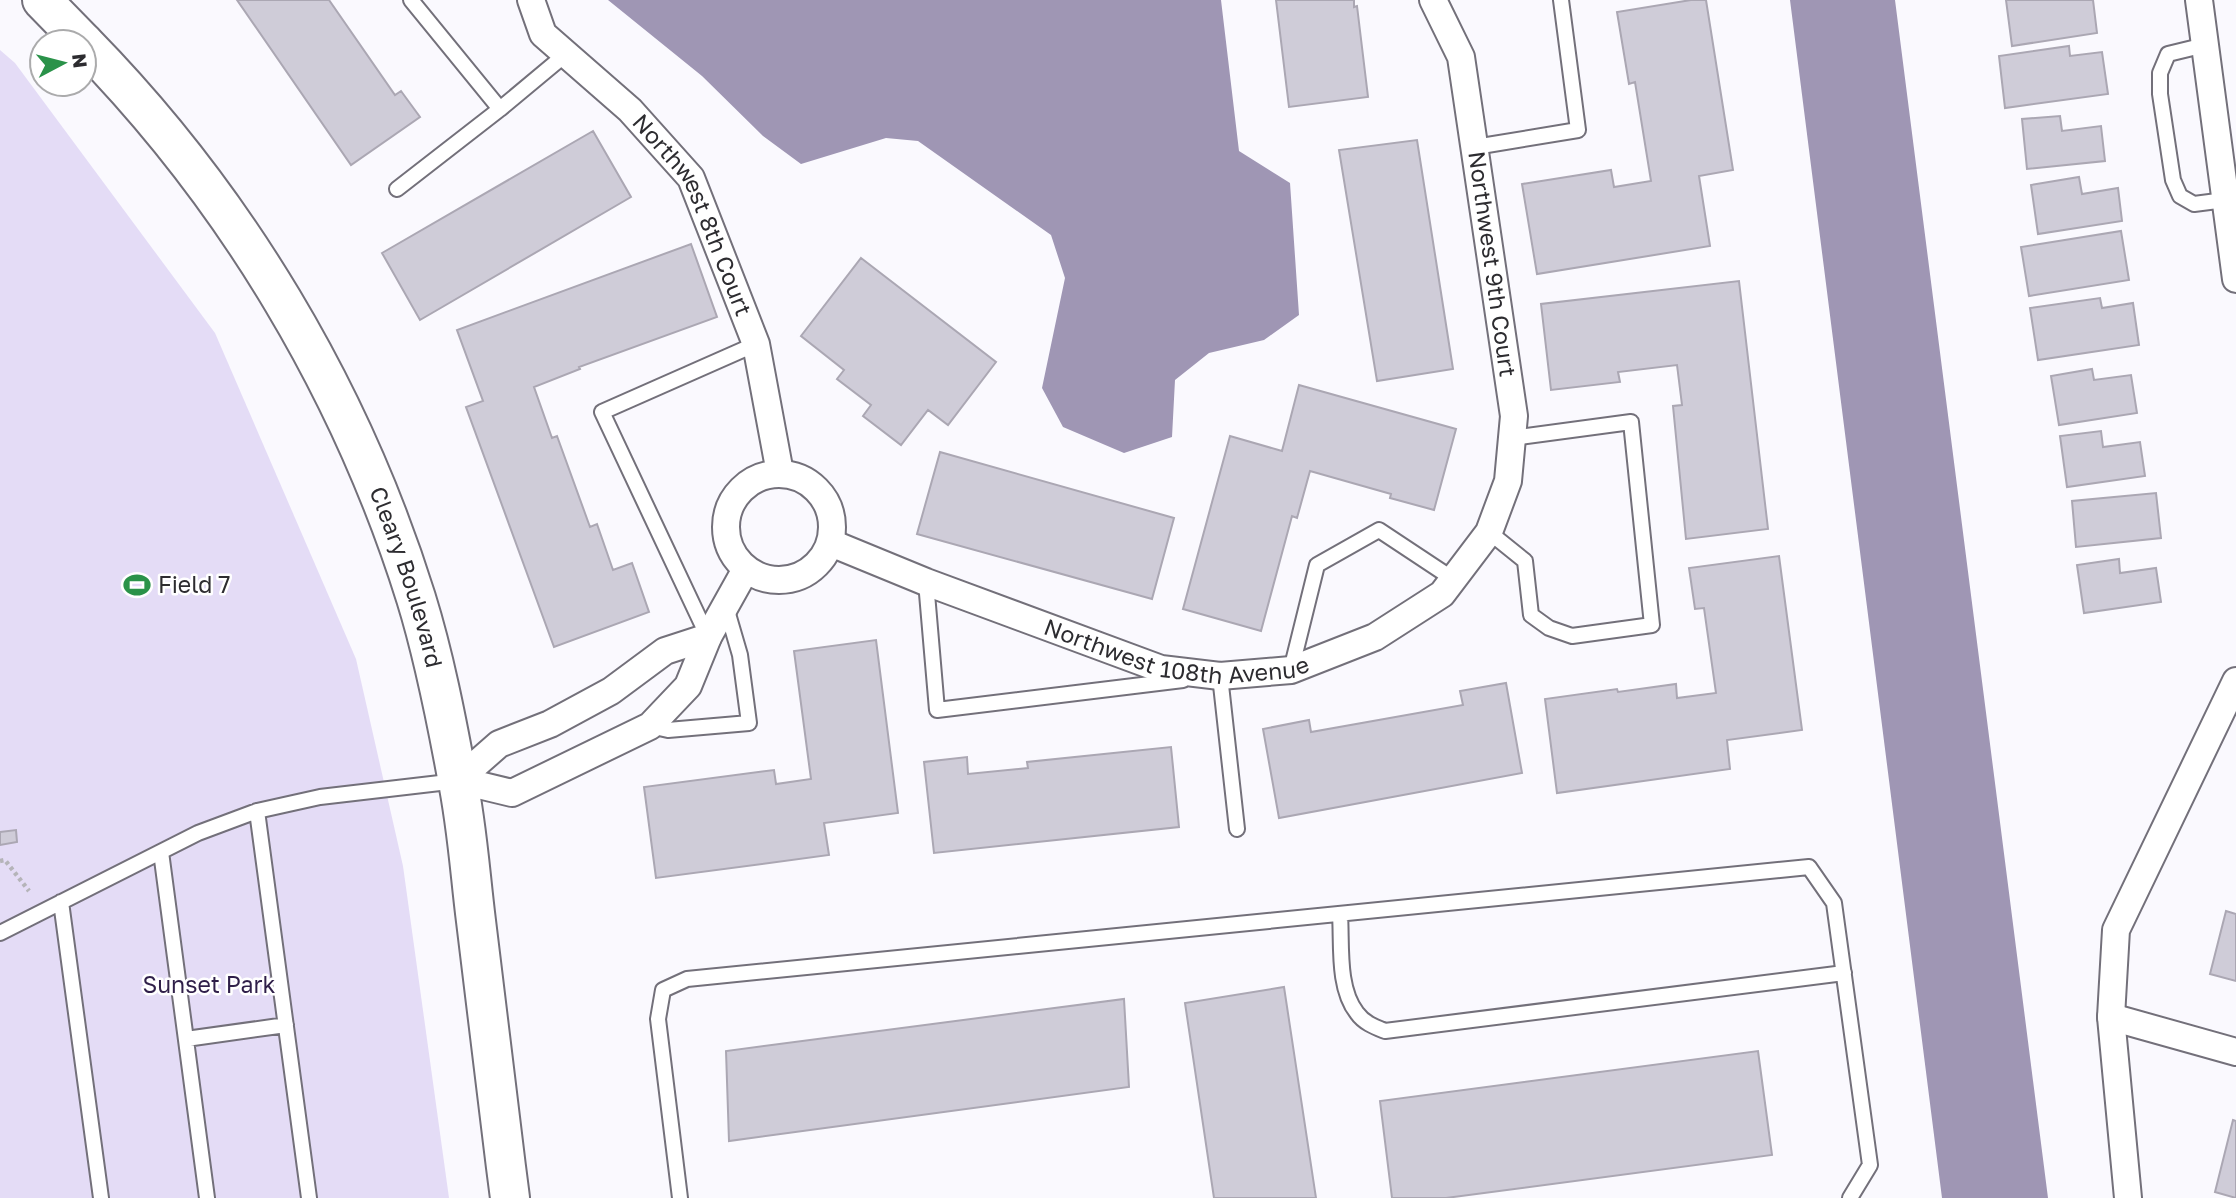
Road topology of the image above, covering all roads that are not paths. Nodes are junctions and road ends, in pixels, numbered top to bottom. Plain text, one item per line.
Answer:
1 (42, 0) edge
2 (411, 0) edge
3 (531, 0) edge
4 (1433, 0) edge
5 (1561, 0) edge
6 (2199, 0) edge
7 (70, 28) edge
8 (2205, 45) junction
9 (566, 54) junction
10 (98, 57) edge
11 (499, 109) junction
12 (1475, 148) junction
13 (397, 189) dead end
14 (2225, 200) junction
15 (2236, 279) edge
16 (756, 344) junction
17 (1512, 438) junction
18 (780, 473) junction
19 (1489, 532) junction
20 (831, 543) junction
21 (746, 569) junction
22 (1453, 579) junction
23 (926, 582) junction
24 (726, 606) junction
25 (708, 637) junction
26 (1291, 670) junction
27 (1220, 676) junction
28 (2236, 681) edge
29 (650, 726) junction
30 (458, 780) junction
31 (257, 811) junction
32 (1237, 829) dead end
33 (161, 852) junction
34 (61, 902) junction
35 (1340, 914) junction
36 (0, 933) edge
37 (1844, 973) junction
38 (2111, 1017) junction
39 (286, 1025) junction
40 (186, 1039) junction
41 (2236, 1052) edge
42 (101, 1198) edge
43 (207, 1198) edge
44 (309, 1198) edge
45 (510, 1198) edge
46 (680, 1198) edge
47 (1850, 1198) edge
48 (2127, 1198) edge

1 - 7 street, Cleary Boulevard
2 - 11 lane
3 - 9 street, Northwest 8th Court
4 - 12 street, Northwest 9th Court
5 - 12 lane
6 - 8 street
8 - 14 street
8 - 14 lane
9 - 11 lane
9 - 16 street, Northwest 8th Court
10 - 30 street, Cleary Boulevard
11 - 13 lane
12 - 17 street, Northwest 9th Court
14 - 15 street
16 - 18 street, Northwest 8th Court
16 - 25 lane
17 - 19 street, Northwest 9th Court
17 - 19 lane
18 - 20 street
18 - 21 street
19 - 22 street, Northwest 108th Avenue
20 - 21 street
20 - 23 street, Northwest 108th Avenue
21 - 24 street
22 - 26 street, Northwest 108th Avenue
22 - 26 lane
23 - 27 street, Northwest 108th Avenue
23 - 27 lane
24 - 25 street
24 - 29 lane
25 - 29 street
25 - 30 street
26 - 27 street, Northwest 108th Avenue
27 - 32 lane
28 - 38 street
29 - 30 street
30 - 31 lane
30 - 45 street, Cleary Boulevard
31 - 33 lane
31 - 39 lane
33 - 34 lane
33 - 40 lane
34 - 36 lane
34 - 42 lane
35 - 37 lane
35 - 37 lane
35 - 46 lane
37 - 47 lane
38 - 41 street
38 - 48 street
39 - 40 lane
39 - 44 lane
40 - 43 lane

